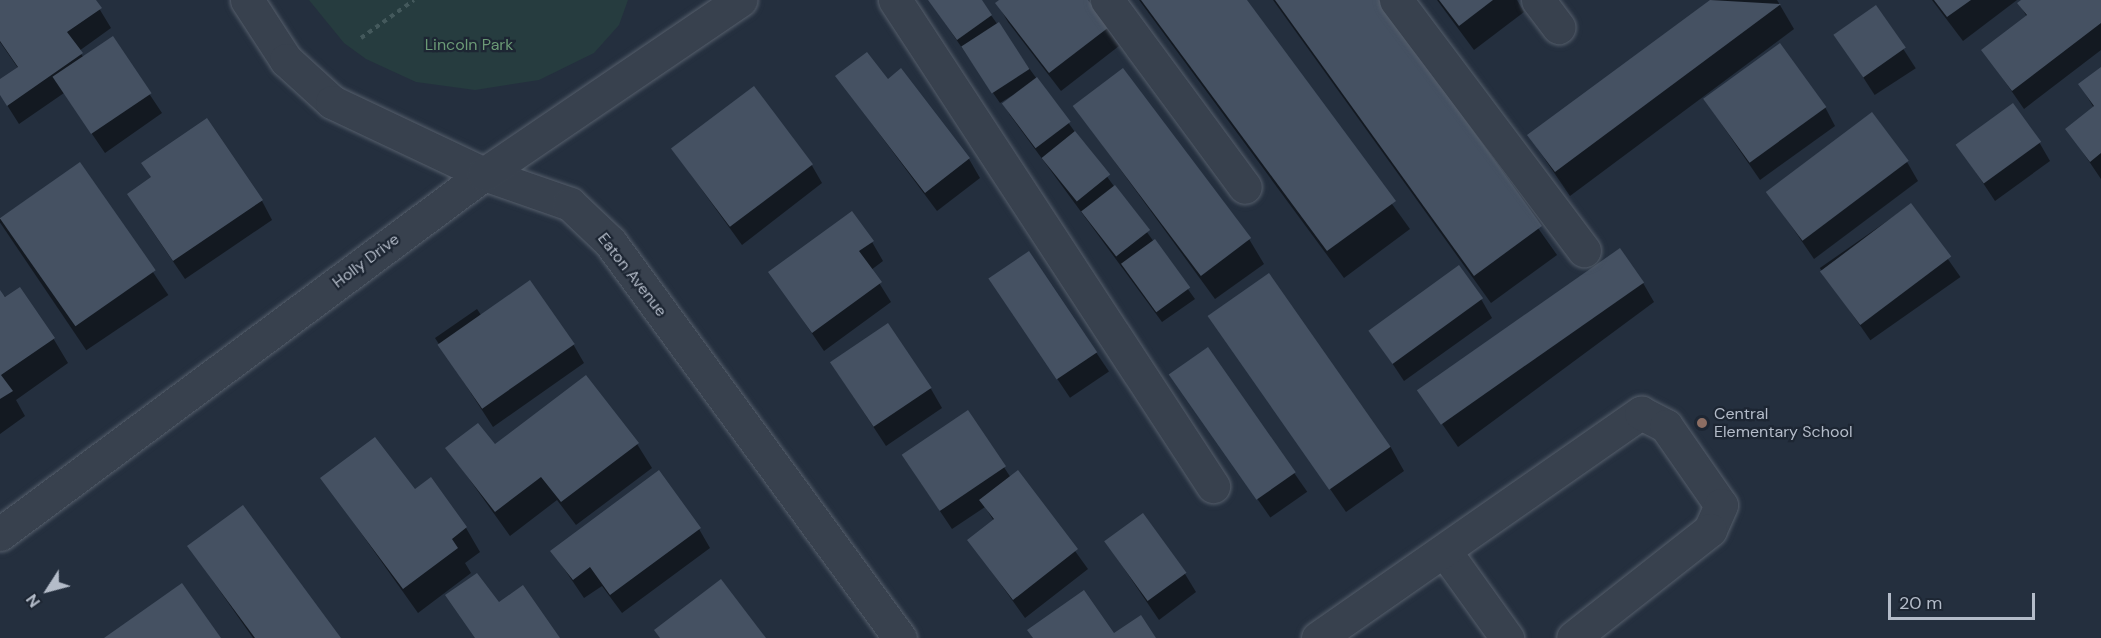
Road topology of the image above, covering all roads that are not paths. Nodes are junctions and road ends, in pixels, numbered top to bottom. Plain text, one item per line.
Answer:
1 (247, 0) edge
2 (740, 0) edge
3 (895, 0) edge
4 (1107, 0) edge
5 (1396, 0) edge
6 (1538, 0) edge
7 (1558, 27) dead end
8 (484, 174) junction
9 (1245, 187) dead end
10 (1584, 250) dead end
11 (1213, 486) dead end
12 (0, 534) edge
13 (1446, 553) junction
14 (900, 638) edge
15 (1318, 638) edge
16 (1507, 638) edge
17 (1573, 638) edge

1 - 8 street, Eaton Avenue
2 - 8 street, Holly Drive
3 - 11 street
4 - 9 street
5 - 10 street
6 - 7 street
8 - 12 street, Holly Drive
8 - 14 street, Eaton Avenue
13 - 15 street
13 - 16 street
13 - 17 street

